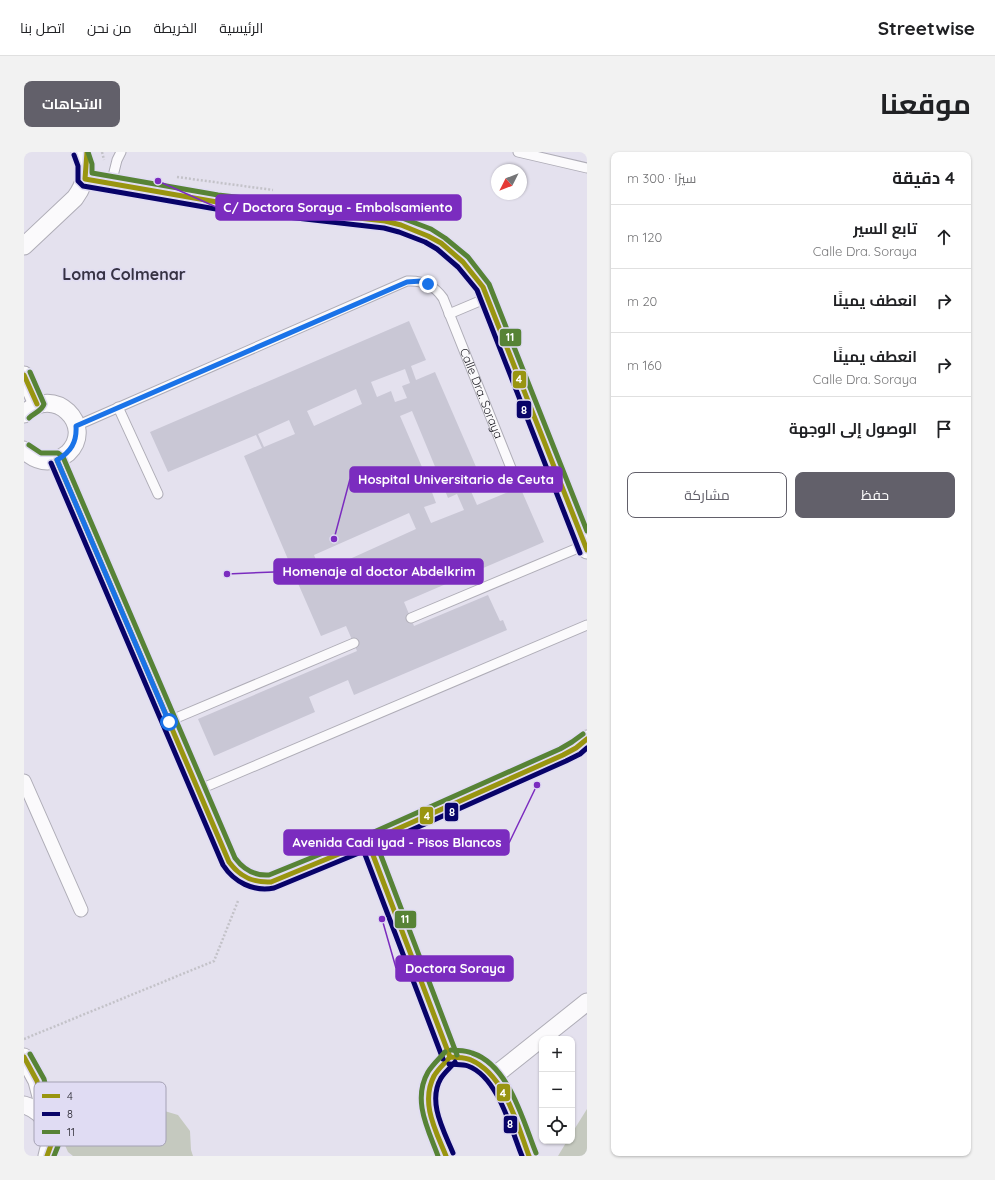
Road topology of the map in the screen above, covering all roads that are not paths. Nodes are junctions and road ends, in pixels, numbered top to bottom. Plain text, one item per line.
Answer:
1 (121, 152) edge
2 (518, 152) edge
3 (84, 155) edge
4 (587, 168) edge
5 (113, 176) junction
6 (85, 179) junction
7 (24, 246) edge
8 (487, 298) junction
9 (449, 314) junction
10 (24, 375) edge
11 (118, 407) junction
12 (30, 409) edge
13 (76, 426) junction
14 (24, 450) edge
15 (57, 460) junction
16 (513, 473) dead end
17 (158, 494) dead end
18 (586, 547) edge
19 (411, 618) dead end
20 (587, 625) edge
21 (354, 643) dead end
22 (169, 722) junction
23 (587, 739) edge
24 (24, 781) edge
25 (198, 790) junction
26 (368, 842) junction
27 (81, 910) dead end
28 (587, 1002) edge
29 (450, 1057) junction
30 (24, 1059) edge
31 (494, 1076) junction
32 (37, 1082) edge
33 (24, 1105) edge
34 (34, 1109) edge
35 (51, 1146) edge
36 (47, 1156) edge
37 (446, 1156) edge
38 (529, 1156) edge

1 - 5 lane
2 - 4 lane
3 - 6 street
5 - 6 street
5 - 8 street
6 - 7 street
8 - 9 lane
8 - 18 street
9 - 11 lane, Calle Dra. Soraya
9 - 16 lane, Calle Dra. Soraya
10 - 12 street
11 - 13 lane, Calle Dra. Soraya
11 - 17 lane
12 - 13 street
13 - 15 street
14 - 15 street
15 - 22 street
18 - 19 lane
20 - 25 lane
21 - 22 lane
22 - 25 street
23 - 26 street
24 - 27 street
25 - 26 street
26 - 29 street
28 - 31 street
29 - 31 street
29 - 37 street
30 - 32 street
31 - 38 street
33 - 34 street
35 - 36 street

